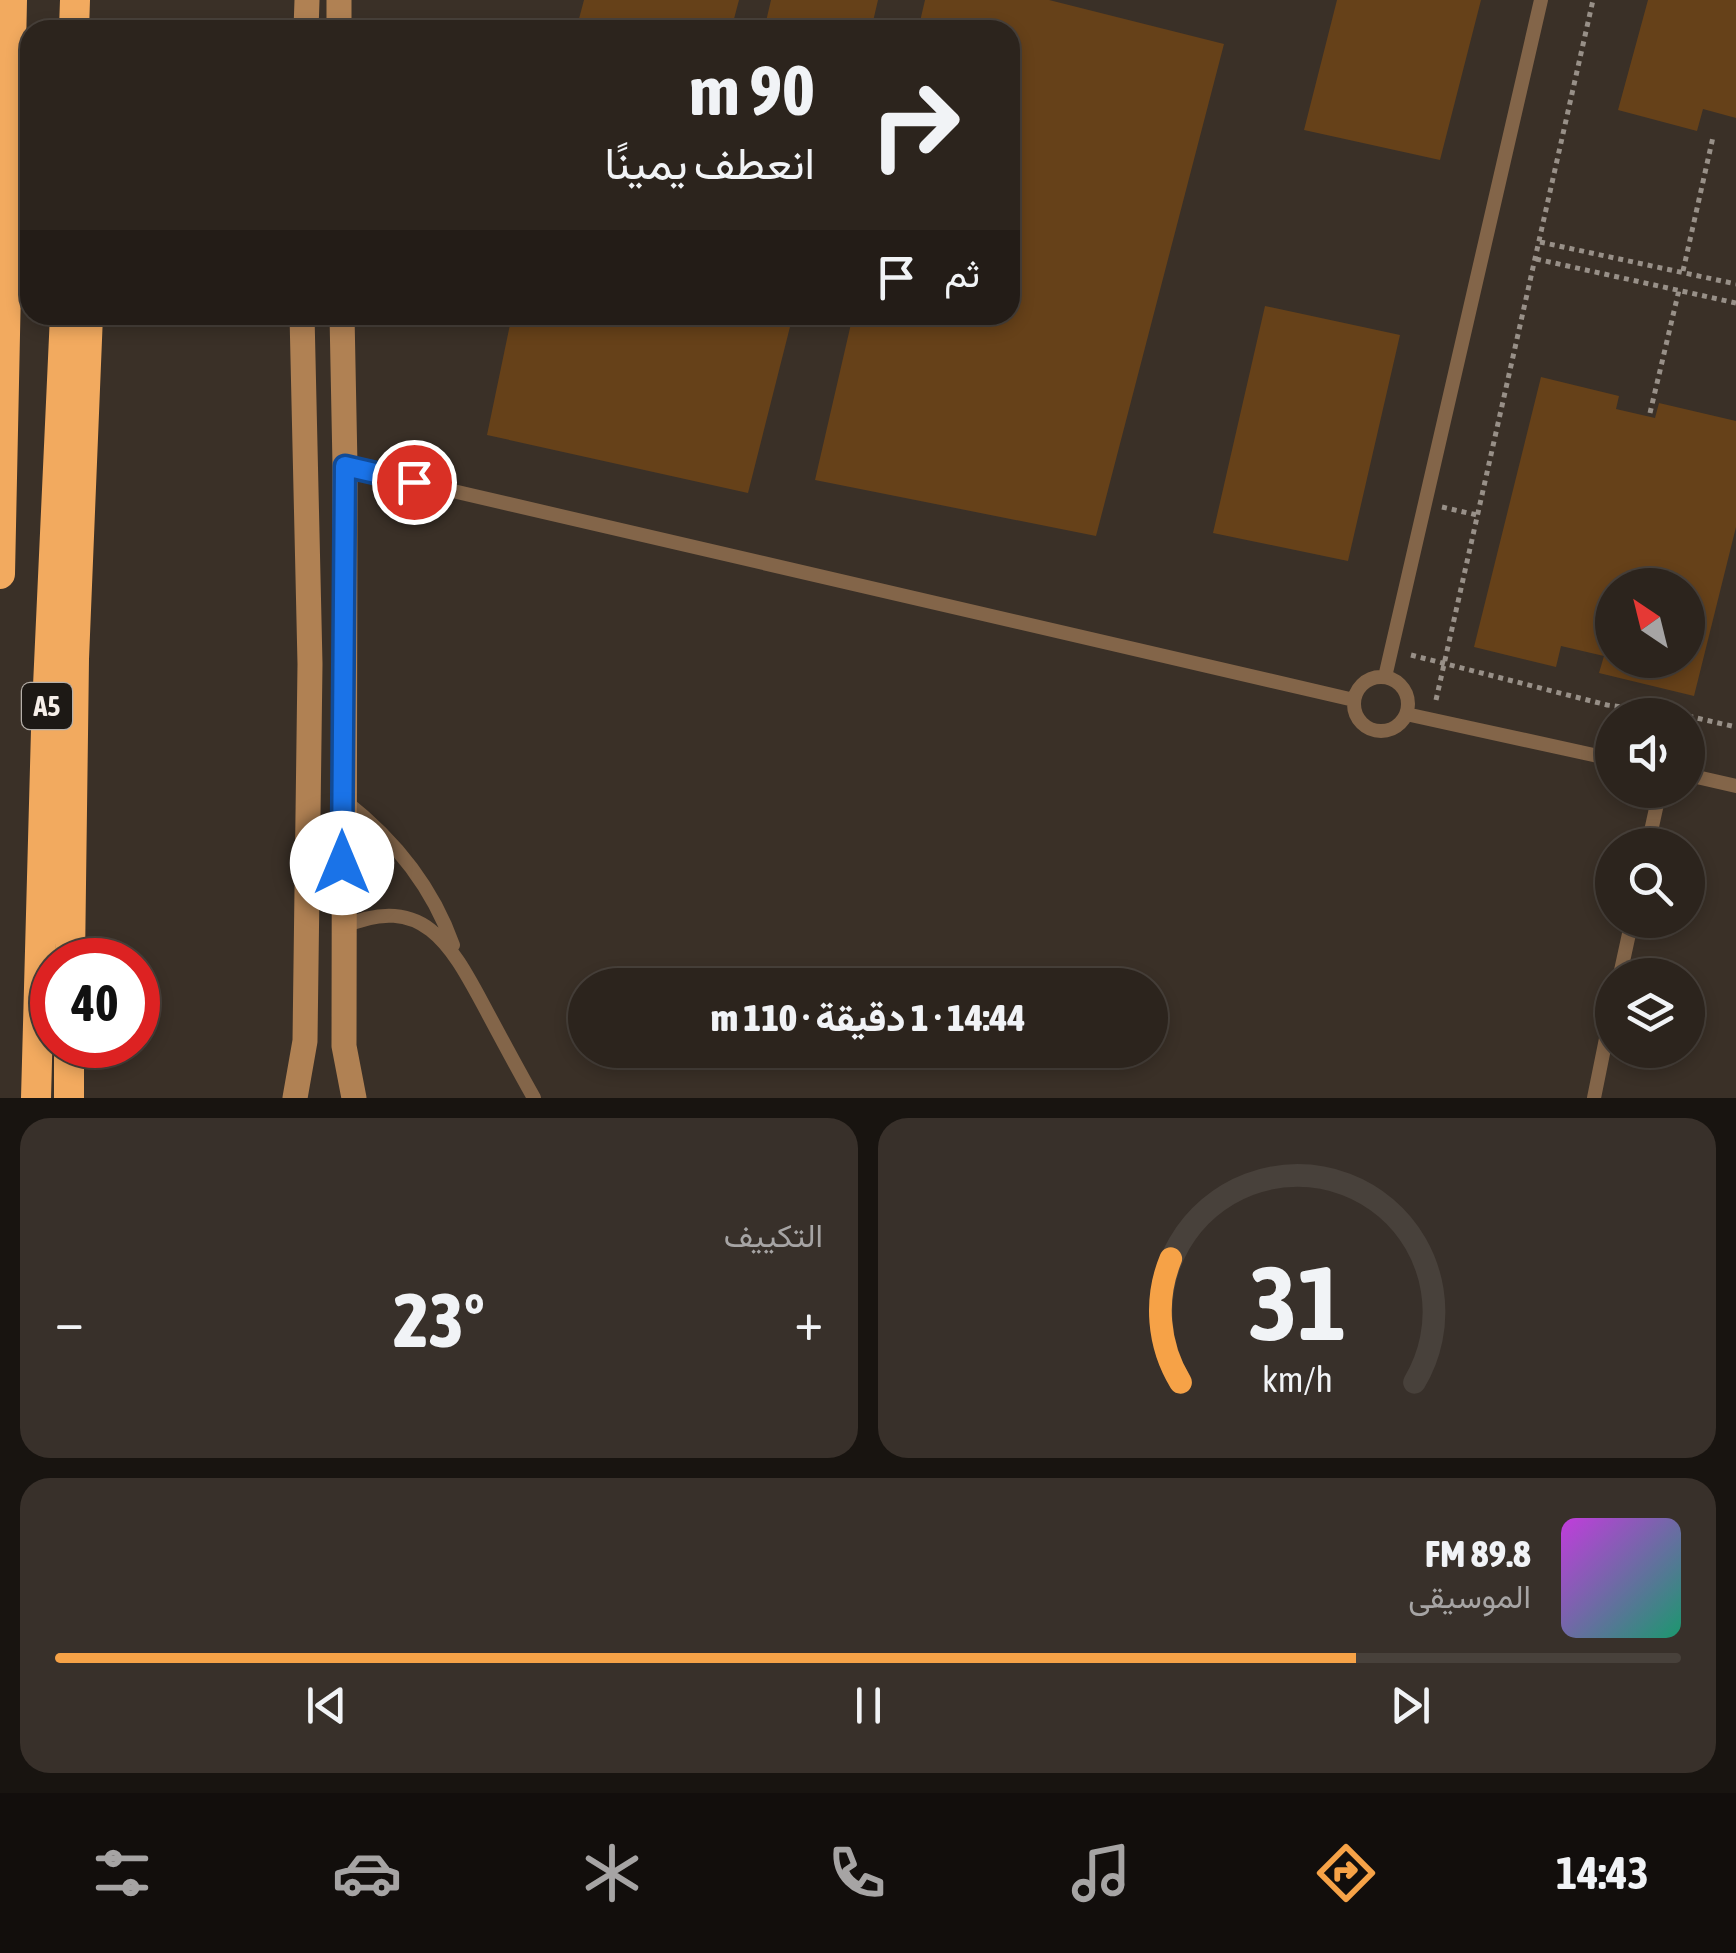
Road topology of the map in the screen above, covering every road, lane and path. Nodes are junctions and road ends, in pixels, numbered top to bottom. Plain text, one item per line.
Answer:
1 (12, 0) edge
2 (1541, 0) edge
3 (1592, 0) edge
4 (1713, 137) dead end
5 (1540, 242) junction
6 (1536, 259) junction
7 (1683, 272) junction
8 (1736, 284) edge
9 (1679, 290) junction
10 (1736, 303) edge
11 (65, 325) edge
12 (88, 325) edge
13 (302, 325) edge
14 (342, 325) edge
15 (1650, 412) dead end
16 (345, 466) junction
17 (1426, 504) junction
18 (1477, 515) junction
19 (0, 574) edge
20 (1391, 650) junction
21 (1444, 664) junction
22 (1385, 678) junction
23 (1354, 700) junction
24 (1595, 701) edge
25 (1406, 714) junction
26 (1705, 720) edge
27 (1432, 721) junction
28 (1736, 726) edge
29 (1595, 755) edge
30 (1705, 779) edge
31 (1736, 786) edge
32 (342, 799) junction
33 (343, 926) junction
34 (70, 938) edge
35 (459, 960) junction
36 (69, 1068) edge
37 (1600, 1068) edge
38 (36, 1098) edge
39 (68, 1098) edge
40 (296, 1098) edge
41 (354, 1098) edge
42 (534, 1098) edge
43 (1594, 1098) edge

1 - 19 highway
2 - 17 lane
3 - 5 path
4 - 7 path
5 - 6 path
5 - 7 path
6 - 9 path
6 - 18 path
7 - 8 path
9 - 10 path
9 - 15 path
11 - 38 highway, A5
12 - 34 highway
13 - 40 street
14 - 16 street
16 - 23 lane
16 - 32 street
17 - 18 path
17 - 20 lane
18 - 21 path
20 - 21 path
20 - 22 lane
21 - 24 path
21 - 27 path
22 - 23 lane
22 - 25 lane
23 - 25 lane
25 - 27 lane
26 - 28 path
27 - 29 lane
30 - 31 lane
32 - 33 street
32 - 35 lane
33 - 35 lane
33 - 41 street
35 - 42 lane
36 - 39 highway
37 - 43 lane

